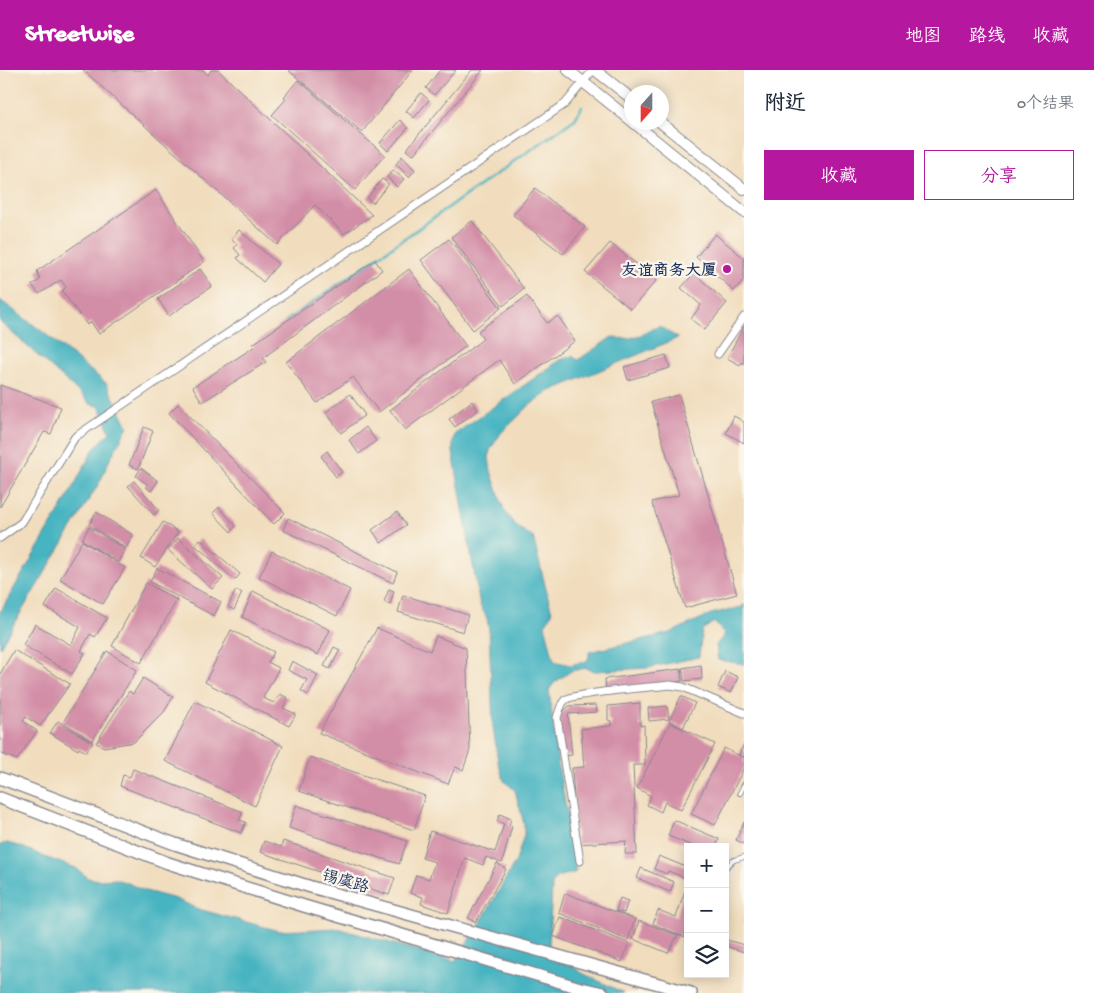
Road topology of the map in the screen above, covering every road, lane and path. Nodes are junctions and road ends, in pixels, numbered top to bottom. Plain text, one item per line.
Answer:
1 (568, 70) edge
2 (594, 70) edge
3 (583, 82) junction
4 (624, 94) edge
5 (624, 115) edge
6 (669, 129) edge
7 (642, 130) edge
8 (744, 189) edge
9 (744, 212) edge
10 (744, 317) edge
11 (718, 354) dead end
12 (0, 538) edge
13 (744, 713) edge
14 (0, 778) edge
15 (744, 784) edge
16 (740, 792) dead end
17 (0, 798) edge
18 (744, 857) edge
19 (580, 861) dead end
20 (729, 864) edge
21 (603, 993) edge
22 (691, 993) edge

1 - 3 main road
2 - 3 street
2 - 4 main road
3 - 5 main road
3 - 12 street
6 - 8 main road
7 - 9 main road
10 - 11 street
13 - 19 street
14 - 22 main road, 锡虞路
15 - 16 lane
17 - 21 main road
18 - 20 lane

